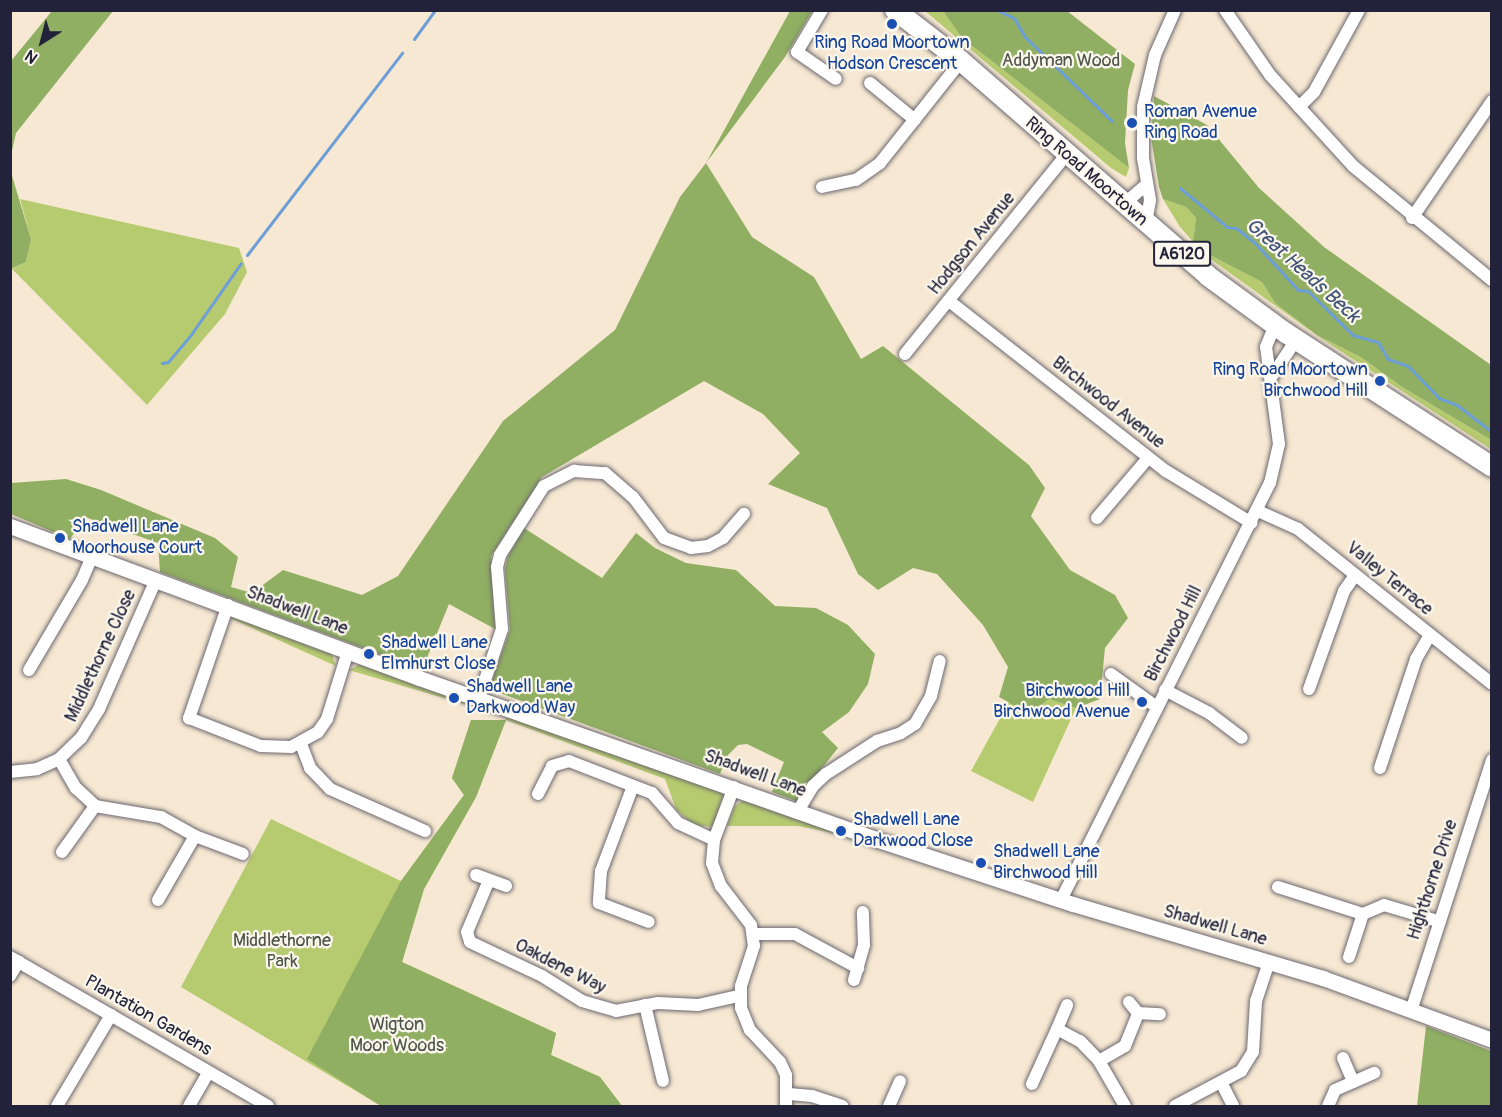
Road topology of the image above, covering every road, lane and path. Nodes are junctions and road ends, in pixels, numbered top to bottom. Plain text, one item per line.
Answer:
1 (822, 10) edge
2 (895, 10) edge
3 (1175, 10) edge
4 (1225, 10) edge
5 (1359, 10) edge
6 (961, 61) junction
7 (836, 79) dead end
8 (870, 83) dead end
9 (1491, 101) edge
10 (1299, 107) junction
11 (915, 120) junction
12 (1066, 155) junction
13 (1146, 185) junction
14 (822, 187) dead end
15 (1124, 204) junction
16 (1412, 218) junction
17 (1146, 223) junction
18 (1491, 280) edge
19 (949, 301) junction
20 (1275, 325) junction
21 (1296, 340) junction
22 (906, 354) dead end
23 (1272, 376) junction
24 (1148, 458) junction
25 (1491, 468) edge
26 (744, 514) dead end
27 (1255, 517) junction
28 (1097, 518) dead end
29 (10, 526) edge
30 (92, 556) junction
31 (1355, 575) junction
32 (156, 580) junction
33 (228, 605) junction
34 (1430, 635) junction
35 (348, 651) junction
36 (940, 661) dead end
37 (29, 670) dead end
38 (1111, 674) dead end
39 (1491, 684) edge
40 (1309, 689) dead end
41 (1165, 690) junction
42 (479, 698) junction
43 (1157, 707) junction
44 (1240, 732) dead end
45 (301, 744) junction
46 (59, 759) junction
47 (1491, 760) edge
48 (1380, 768) dead end
49 (10, 772) edge
50 (633, 786) junction
51 (734, 787) junction
52 (538, 794) dead end
53 (95, 806) junction
54 (798, 811) junction
55 (425, 831) dead end
56 (195, 836) junction
57 (714, 840) junction
58 (62, 852) dead end
59 (243, 854) dead end
60 (477, 875) dead end
61 (489, 880) junction
62 (506, 886) dead end
63 (1278, 886) dead end
64 (158, 900) dead end
65 (1061, 900) junction
66 (863, 912) dead end
67 (1363, 914) junction
68 (1438, 921) junction
69 (649, 922) dead end
70 (753, 934) junction
71 (1349, 957) dead end
72 (15, 959) edge
73 (1269, 962) junction
74 (10, 976) edge
75 (739, 996) junction
76 (1129, 1002) dead end
77 (645, 1005) junction
78 (1067, 1005) dead end
79 (1411, 1011) junction
80 (1138, 1013) junction
81 (1160, 1014) dead end
82 (111, 1015) junction
83 (1057, 1029) junction
84 (1491, 1040) edge
85 (1343, 1058) dead end
86 (1099, 1061) junction
87 (209, 1072) junction
88 (1374, 1072) dead end
89 (663, 1081) dead end
90 (900, 1081) dead end
91 (1353, 1082) junction
92 (1032, 1084) dead end
93 (1222, 1084) junction
94 (787, 1100) edge
95 (57, 1107) edge
96 (189, 1107) edge
97 (268, 1107) edge
98 (842, 1107) edge
99 (889, 1107) edge
100 (1125, 1107) edge
101 (1175, 1107) edge
102 (1233, 1107) edge
103 (1328, 1107) edge

1 - 7 street
2 - 6 highway, Ring Road Moortown / A6120
3 - 13 street
4 - 10 street
5 - 10 street
6 - 11 street
6 - 12 highway, Ring Road Moortown / A6120
8 - 11 street
9 - 16 street
10 - 16 street
11 - 14 street
12 - 15 highway, Ring Road Moortown / A6120
12 - 19 street, Hodgson Avenue
13 - 15 street
13 - 17 street
15 - 17 highway, Ring Road Moortown / A6120
16 - 18 street
17 - 20 highway, Ring Road Moortown / A6120
19 - 22 street, Hodgson Avenue
19 - 24 street, Birchwood Avenue
20 - 21 highway, Ring Road Moortown / A6120
20 - 23 street, Birchwood Hill
21 - 23 street
21 - 25 highway, Ring Road Moortown / A6120
23 - 27 street, Birchwood Hill
24 - 27 street, Birchwood Avenue
24 - 28 street
26 - 42 street
27 - 31 street, Valley Terrace
27 - 41 street, Birchwood Hill
29 - 30 street, Shadwell Lane
30 - 32 street, Shadwell Lane
30 - 37 street
31 - 34 street, Valley Terrace
31 - 40 street
32 - 33 street, Shadwell Lane
32 - 46 street, Middlethorne Close
33 - 35 street, Shadwell Lane
33 - 45 street
34 - 39 street, Valley Terrace
34 - 48 street
35 - 42 street, Shadwell Lane
35 - 45 street
36 - 54 street
38 - 43 street
41 - 43 street, Birchwood Hill
41 - 44 street
42 - 51 street, Shadwell Lane
43 - 65 street, Birchwood Hill
45 - 55 street
46 - 49 street, Middlethorne Close
46 - 53 street
47 - 68 street, Highthorne Drive
50 - 52 street
50 - 57 street
50 - 69 street
51 - 54 street, Shadwell Lane
51 - 57 street
53 - 56 street
53 - 58 street
54 - 65 street, Shadwell Lane
56 - 59 street
56 - 64 street
57 - 70 street
60 - 61 street
61 - 62 street
61 - 77 street, Oakdene Way
63 - 67 street
65 - 73 street, Shadwell Lane
66 - 70 street
67 - 68 street
67 - 71 street
68 - 79 street, Highthorne Drive
70 - 75 street
72 - 74 street
72 - 82 street, Plantation Gardens
73 - 79 street, Shadwell Lane
73 - 93 street
75 - 77 street, Oakdene Way
75 - 94 street
76 - 80 street
77 - 89 street
78 - 83 street
79 - 84 street, Shadwell Lane
80 - 81 street
80 - 86 street
82 - 87 street, Plantation Gardens
82 - 95 street
83 - 86 street
83 - 92 street
85 - 91 street
86 - 100 street
87 - 96 street
87 - 97 street, Plantation Gardens
88 - 91 street
90 - 99 street
91 - 103 street
93 - 101 street
93 - 102 street
94 - 98 street

